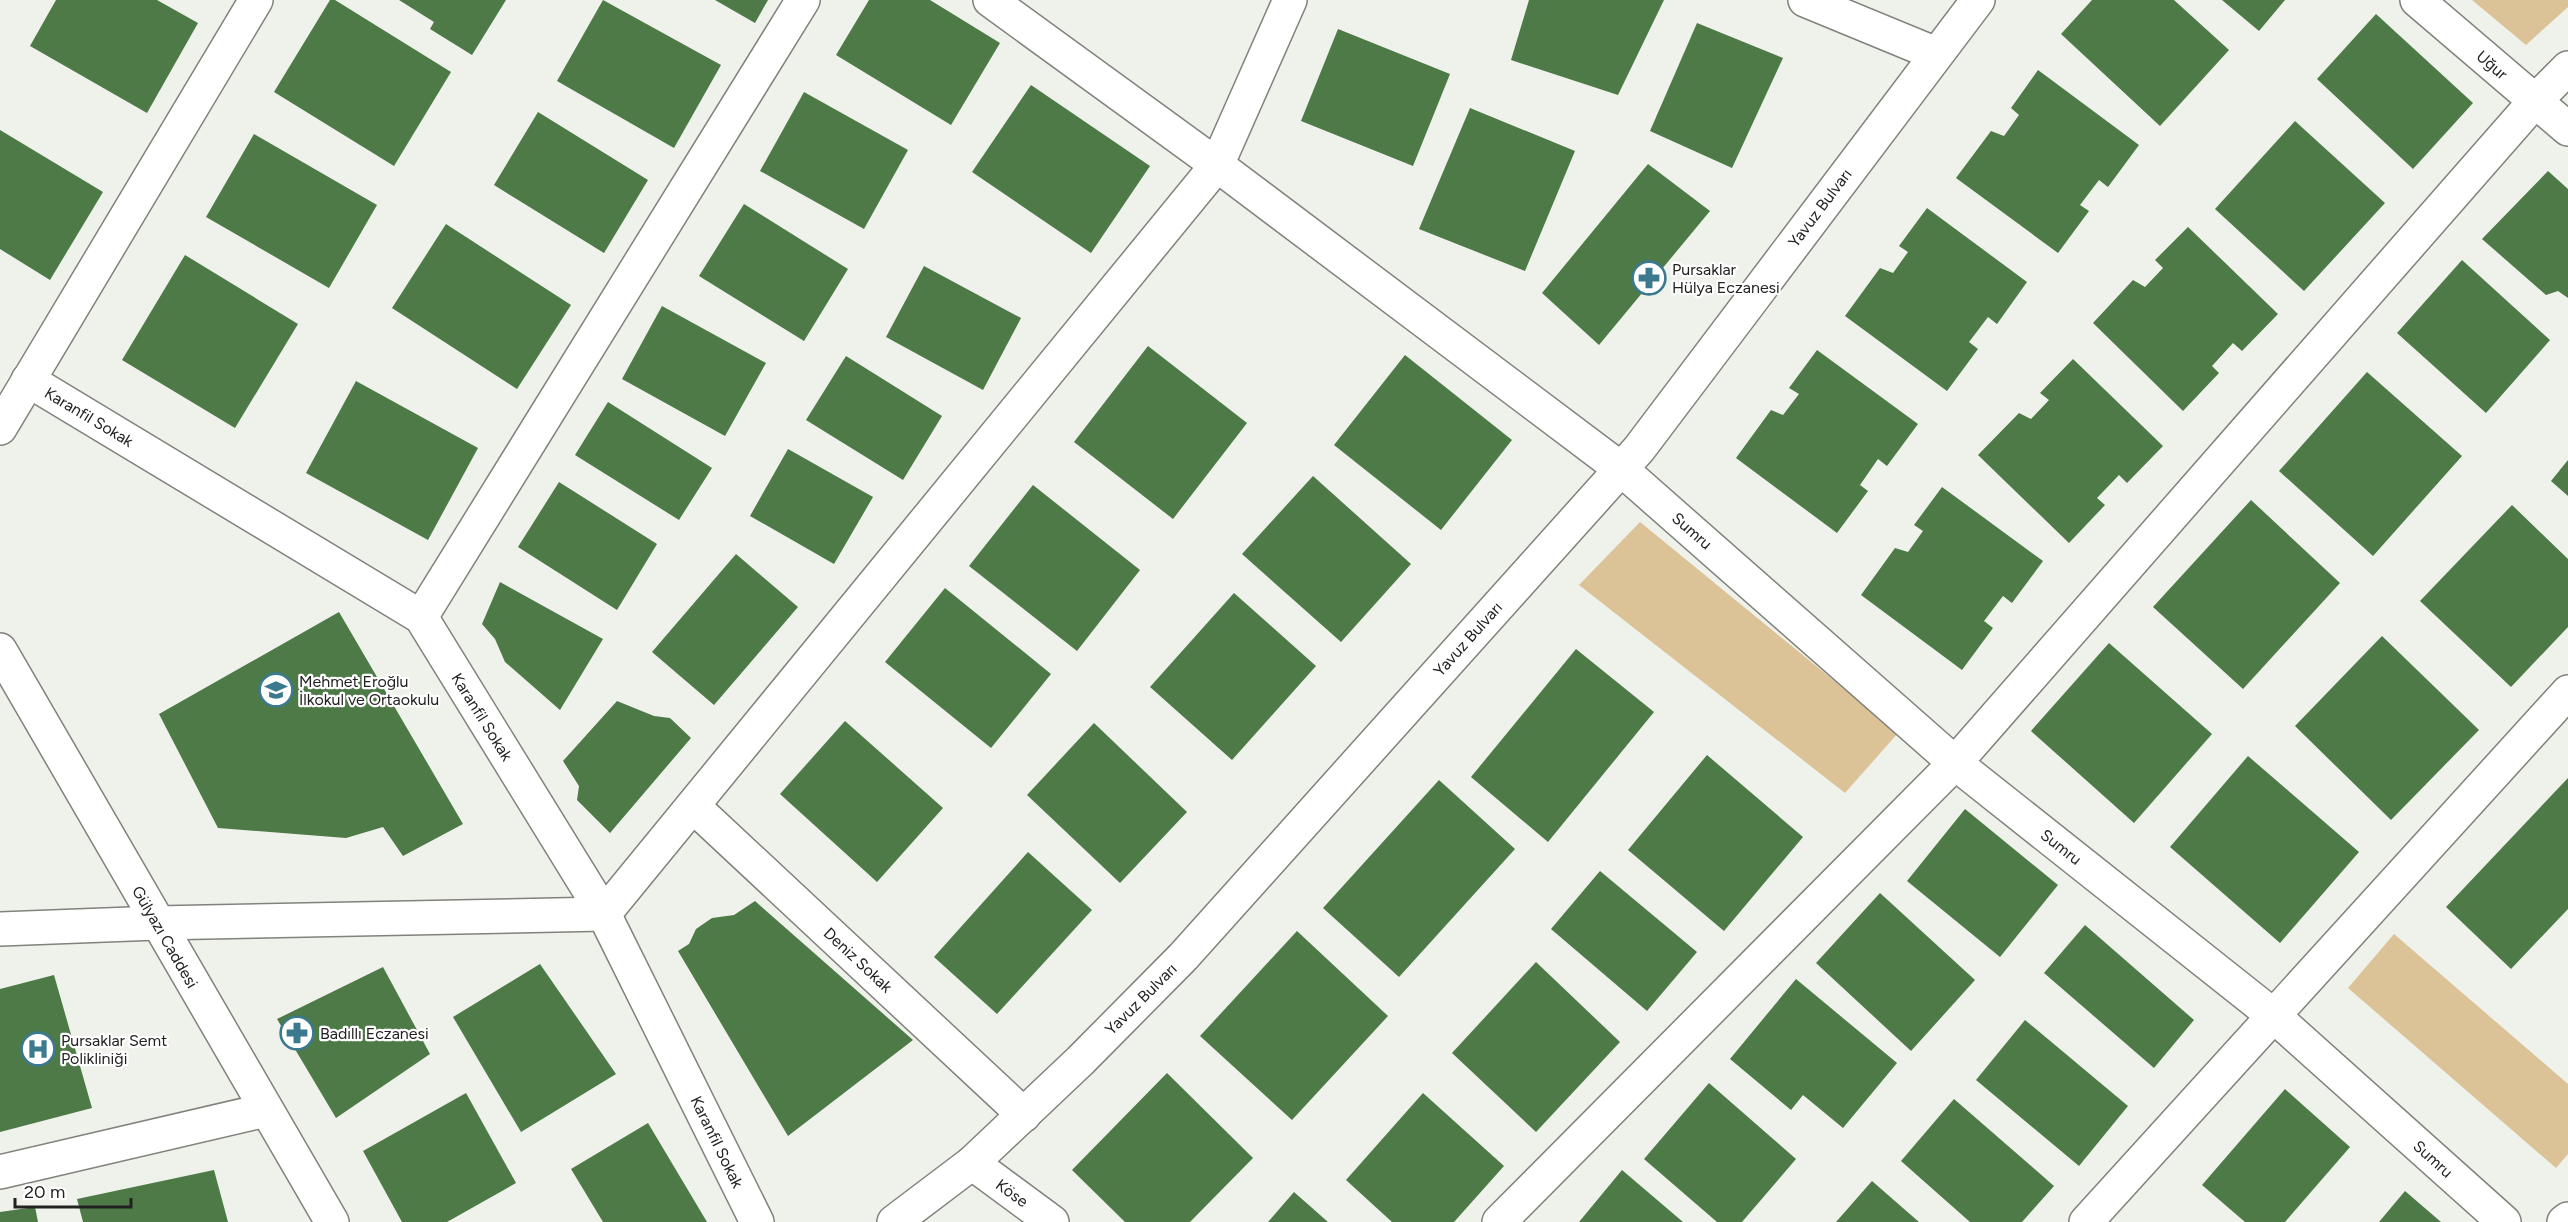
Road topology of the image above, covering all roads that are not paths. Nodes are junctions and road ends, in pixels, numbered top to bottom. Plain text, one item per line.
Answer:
1 (256, 0) edge
2 (803, 0) edge
3 (990, 0) edge
4 (1290, 0) edge
5 (1805, 0) edge
6 (1978, 0) edge
7 (2417, 0) edge
8 (1936, 54) junction
9 (2568, 68) edge
10 (2535, 101) junction
11 (2568, 129) edge
12 (1217, 165) junction
13 (28, 380) junction
14 (0, 428) edge
15 (1621, 469) junction
16 (421, 617) junction
17 (0, 650) edge
18 (2568, 692) edge
19 (1955, 763) junction
20 (693, 806) junction
21 (604, 914) junction
22 (157, 923) junction
23 (0, 929) edge
24 (2274, 1016) junction
25 (266, 1110) junction
26 (1024, 1115) junction
27 (972, 1163) junction
28 (0, 1172) edge
29 (2568, 1219) edge
30 (332, 1222) edge
31 (756, 1222) edge
32 (894, 1222) edge
33 (1052, 1222) edge
34 (1499, 1222) edge
35 (2086, 1222) edge
36 (2504, 1222) edge
37 (2565, 1222) edge

1 - 13 street
2 - 16 street
3 - 12 street, Sumru
4 - 12 street
5 - 8 street
6 - 8 street, Yavuz Bulvarı
7 - 10 street, Uğur
8 - 15 street, Yavuz Bulvarı
9 - 10 street
10 - 11 street, Uğur
10 - 19 street
12 - 15 street, Sumru
12 - 20 street
13 - 14 street
13 - 16 street, Karanfil Sokak
15 - 19 street, Sumru
15 - 26 street, Yavuz Bulvarı
16 - 21 street, Karanfil Sokak
17 - 22 street, Gülyazı Caddesi
18 - 24 street
19 - 24 street, Sumru
19 - 34 street
20 - 21 street
20 - 26 street, Deniz Sokak
21 - 22 street
21 - 31 street, Karanfil Sokak
22 - 23 street
22 - 25 street, Gülyazı Caddesi
24 - 35 street
24 - 36 street, Sumru
25 - 28 street
25 - 30 street, Gülyazı Caddesi
26 - 27 street, Yavuz Bulvarı
27 - 32 street, Yavuz Bulvarı
27 - 33 street, Köse
29 - 37 street

